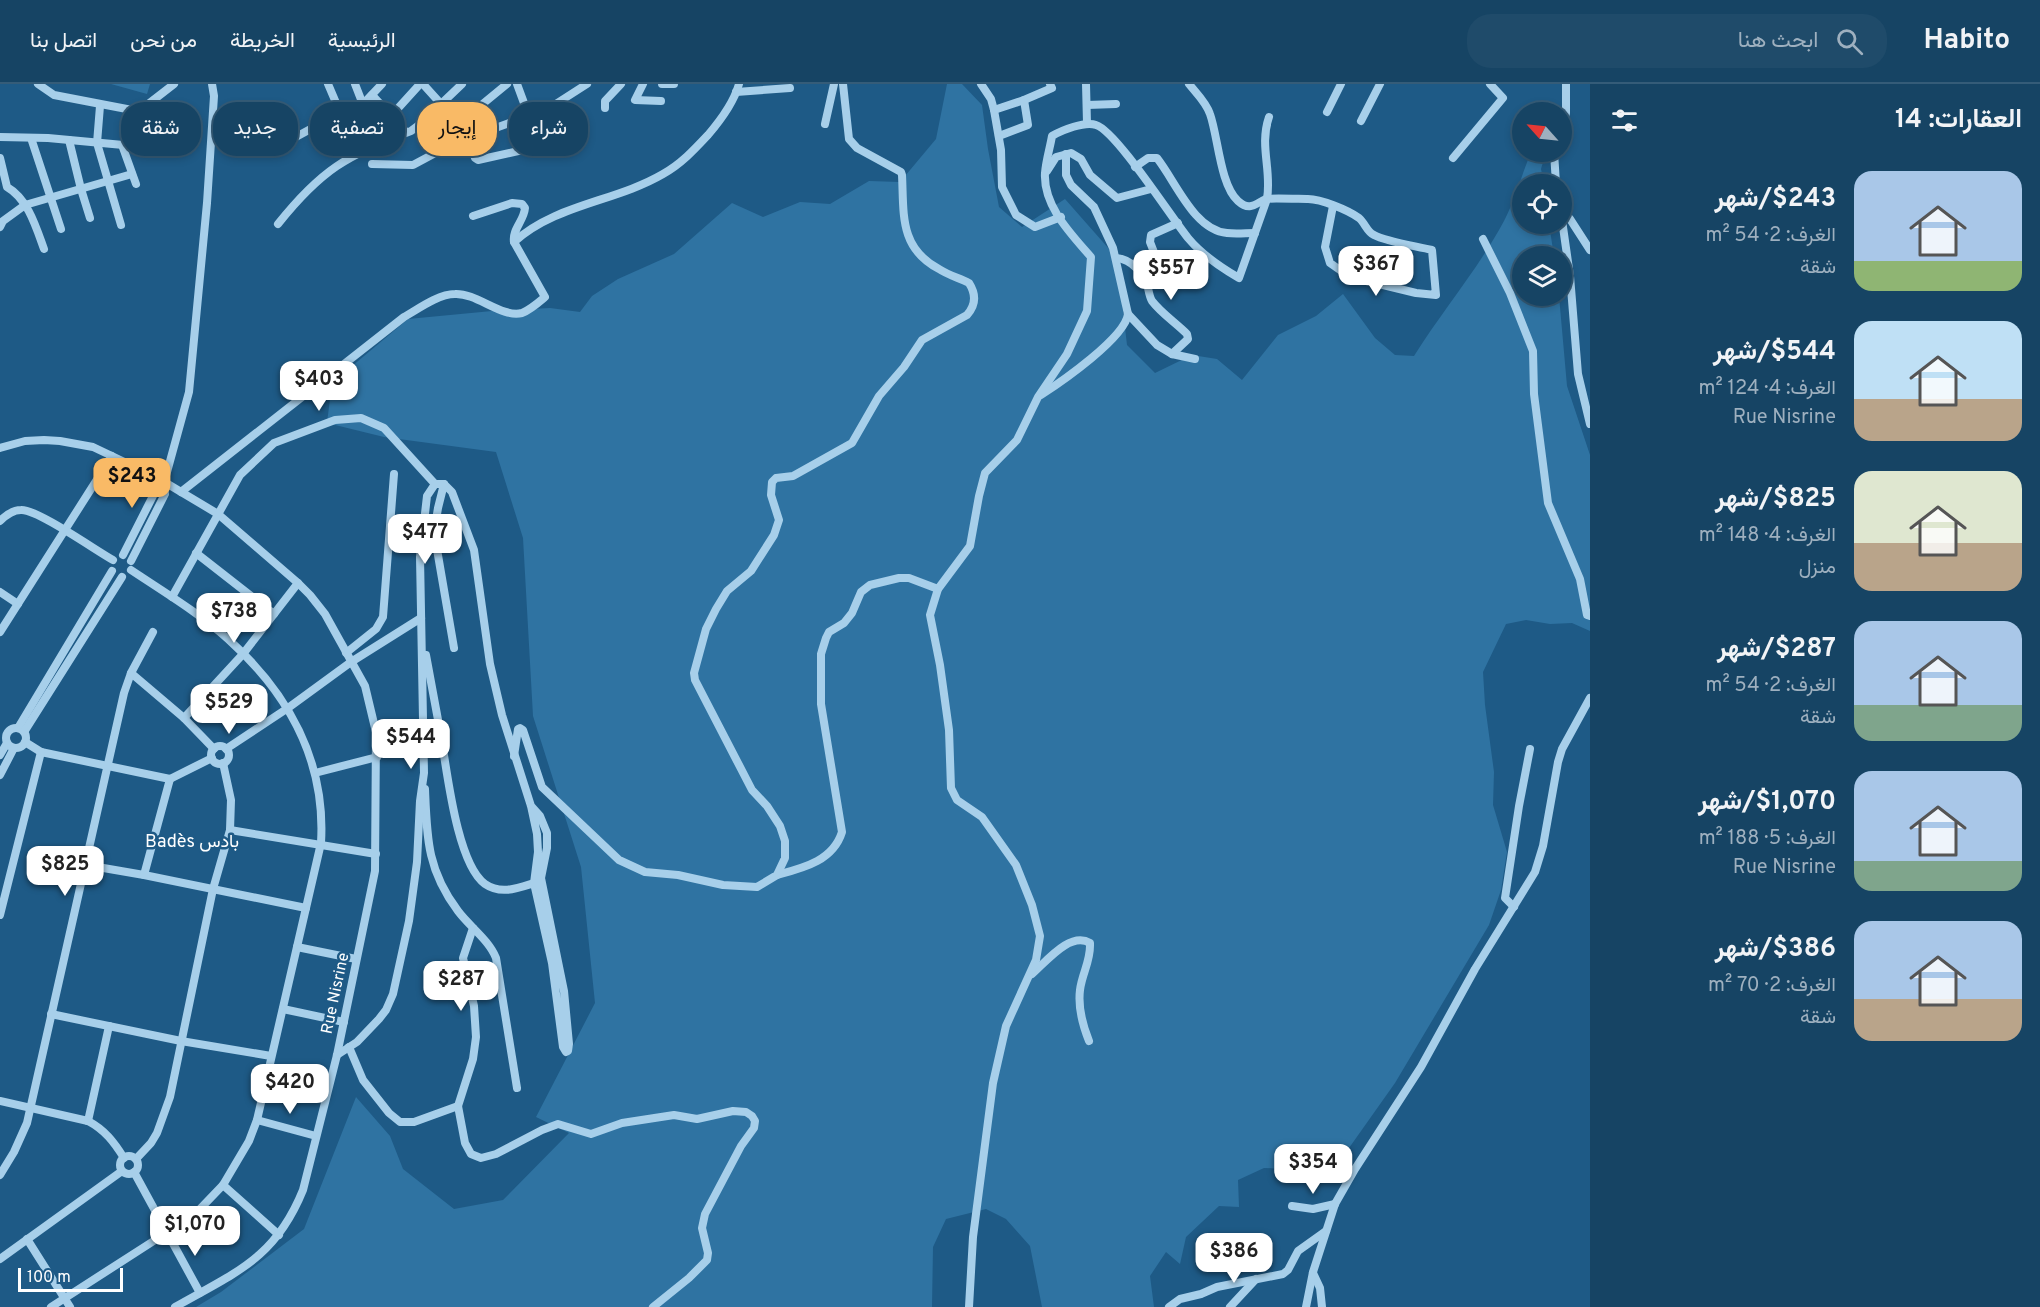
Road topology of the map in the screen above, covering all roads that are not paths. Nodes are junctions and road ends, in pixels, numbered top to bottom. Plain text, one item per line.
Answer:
1 (38, 84) edge
2 (174, 84) edge
3 (212, 84) edge
4 (328, 84) edge
5 (355, 84) edge
6 (382, 84) edge
7 (421, 84) edge
8 (462, 84) edge
9 (507, 84) edge
10 (518, 84) edge
11 (587, 84) edge
12 (621, 84) edge
13 (643, 84) edge
14 (662, 84) edge
15 (674, 84) edge
16 (834, 84) edge
17 (843, 84) edge
18 (1050, 84) edge
19 (1086, 84) edge
20 (1189, 84) edge
21 (1341, 84) edge
22 (1380, 84) edge
23 (1490, 84) edge
24 (1566, 84) edge
25 (985, 85) edge
26 (738, 88) edge
27 (790, 88) dead end
28 (372, 95) junction
29 (1024, 100) junction
30 (662, 101) dead end
31 (151, 102) edge
32 (335, 102) edge
33 (362, 102) edge
34 (365, 102) edge
35 (378, 102) edge
36 (404, 102) edge
37 (434, 102) edge
38 (443, 102) edge
39 (485, 102) edge
40 (524, 102) edge
41 (1566, 102) edge
42 (1116, 104) dead end
43 (1087, 105) junction
44 (99, 106) junction
45 (605, 108) dead end
46 (121, 109) edge
47 (994, 110) junction
48 (1326, 112) dead end
49 (1269, 117) dead end
50 (1361, 121) dead end
51 (825, 123) dead end
52 (1088, 123) junction
53 (417, 126) edge
54 (497, 127) edge
55 (406, 132) edge
56 (999, 136) junction
57 (0, 137) edge
58 (31, 138) junction
59 (69, 140) junction
60 (97, 142) junction
61 (121, 145) edge
62 (1066, 154) junction
63 (126, 156) edge
64 (350, 156) edge
65 (429, 156) edge
66 (475, 156) edge
67 (492, 156) edge
68 (1453, 158) dead end
69 (0, 162) edge
70 (372, 164) dead end
71 (1135, 167) junction
72 (132, 174) junction
73 (1045, 174) junction
74 (108, 181) junction
75 (136, 184) dead end
76 (81, 189) junction
77 (1151, 189) junction
78 (52, 197) junction
79 (1267, 199) junction
80 (25, 205) junction
81 (1333, 206) junction
82 (472, 216) dead end
83 (1061, 217) junction
84 (90, 218) dead end
85 (1572, 222) edge
86 (1178, 223) junction
87 (278, 224) dead end
88 (121, 225) dead end
89 (0, 227) edge
90 (61, 230) dead end
91 (1255, 233) junction
92 (1564, 234) edge
93 (1483, 239) dead end
94 (514, 242) junction
95 (44, 249) dead end
96 (1590, 250) edge
97 (1116, 258) junction
98 (1157, 260) dead end
99 (1128, 314) junction
100 (1172, 354) junction
101 (1195, 359) dead end
102 (1038, 397) junction
103 (1590, 424) edge
104 (0, 448) edge
105 (112, 456) junction
106 (393, 474) dead end
107 (164, 483) junction
108 (440, 484) junction
109 (181, 492) junction
110 (218, 514) junction
111 (0, 521) edge
112 (65, 532) junction
113 (196, 553) junction
114 (123, 555) junction
115 (113, 561) junction
116 (131, 566) junction
117 (112, 571) junction
118 (122, 577) junction
119 (298, 583) junction
120 (938, 589) junction
121 (0, 592) edge
122 (172, 597) junction
123 (18, 604) junction
124 (274, 614) junction
125 (1590, 616) edge
126 (421, 618) junction
127 (0, 632) edge
128 (422, 632) junction
129 (153, 633) dead end
130 (73, 637) junction
131 (81, 642) junction
132 (454, 648) dead end
133 (346, 653) junction
134 (243, 654) junction
135 (351, 662) junction
136 (131, 673) junction
137 (1590, 698) edge
138 (288, 708) junction
139 (184, 718) junction
140 (4, 730) edge
141 (21, 730) junction
142 (25, 742) junction
143 (423, 744) junction
144 (376, 745) junction
145 (10, 746) junction
146 (214, 749) junction
147 (226, 749) junction
148 (1530, 749) dead end
149 (41, 752) junction
150 (0, 755) edge
151 (514, 756) junction
152 (377, 757) junction
153 (212, 759) junction
154 (223, 764) junction
155 (109, 765) junction
156 (315, 773) junction
157 (424, 773) junction
158 (0, 775) edge
159 (170, 779) junction
160 (531, 806) junction
161 (230, 830) junction
162 (321, 843) junction
163 (376, 854) junction
164 (86, 865) junction
165 (144, 874) junction
166 (777, 875) junction
167 (534, 883) junction
168 (213, 889) junction
169 (1514, 907) junction
170 (306, 908) junction
171 (0, 915) edge
172 (472, 928) junction
173 (297, 947) junction
174 (356, 959) junction
175 (1029, 976) junction
176 (283, 1009) junction
177 (51, 1014) junction
178 (344, 1022) junction
179 (109, 1026) junction
180 (181, 1041) junction
181 (1089, 1041) dead end
182 (349, 1047) junction
183 (337, 1055) junction
184 (271, 1056) junction
185 (517, 1088) dead end
186 (0, 1101) edge
187 (458, 1106) junction
188 (31, 1108) junction
189 (257, 1120) junction
190 (88, 1121) junction
191 (316, 1136) junction
192 (124, 1158) junction
193 (136, 1159) junction
194 (123, 1171) junction
195 (134, 1172) junction
196 (0, 1175) edge
197 (224, 1185) junction
198 (1335, 1204) junction
199 (1292, 1206) dead end
200 (1326, 1231) junction
201 (166, 1233) junction
202 (279, 1235) junction
203 (27, 1239) junction
204 (0, 1259) edge
205 (1313, 1272) junction
206 (1257, 1279) junction
207 (200, 1293) junction
208 (65, 1299) junction
209 (51, 1307) edge
210 (70, 1307) edge
211 (176, 1307) edge
212 (653, 1307) edge
213 (969, 1307) edge
214 (1169, 1307) edge
215 (1230, 1307) edge
216 (1306, 1307) edge
217 (1322, 1307) edge

1 - 44 street
2 - 31 street
3 - 107 street
4 - 32 street
5 - 33 street
6 - 28 street
7 - 36 street
7 - 37 street
8 - 38 street
9 - 39 street
10 - 40 street
11 - 54 street
12 - 45 street
13 - 30 street
14 - 15 street
16 - 51 street
17 - 166 street
18 - 29 street
19 - 43 street
20 - 79 street
21 - 48 street
22 - 50 street
23 - 68 street
24 - 41 street
25 - 47 street
26 - 27 street
26 - 94 street
28 - 34 street
28 - 35 street
29 - 47 street
29 - 56 street
42 - 43 street
43 - 52 street
44 - 46 street
44 - 60 street
47 - 56 street
49 - 79 street
52 - 71 street
52 - 73 street
53 - 55 street
56 - 83 street
57 - 58 street
58 - 59 street
58 - 78 street
59 - 60 street
59 - 76 street
60 - 61 street
60 - 74 street
62 - 73 street
62 - 77 street
62 - 97 street
63 - 72 street
64 - 87 street
65 - 70 street
66 - 67 street
69 - 80 street
71 - 77 street
71 - 91 street
72 - 74 street
72 - 75 street
73 - 83 street
74 - 76 street
74 - 88 street
76 - 78 street
76 - 84 street
77 - 86 street
78 - 80 street
78 - 90 street
79 - 81 street
79 - 91 street
80 - 89 street
80 - 95 street
81 - 81 street
82 - 94 street
83 - 102 street
85 - 96 street
86 - 91 street
86 - 98 street
92 - 103 street
93 - 125 street
94 - 109 street
97 - 99 street
97 - 100 street
99 - 100 street
99 - 102 street
100 - 101 street
102 - 120 street
104 - 105 street, Rue Nisrine
105 - 107 street, Rue Nisrine
105 - 112 street
106 - 133 street
107 - 109 street, Rue Nisrine
107 - 114 street
107 - 116 street
108 - 110 street
108 - 126 street
108 - 132 street
108 - 151 street
109 - 110 street, Rue Nisrine
110 - 113 street
110 - 119 street, Rue Nisrine
111 - 112 street
112 - 115 street
112 - 123 street
113 - 122 street
113 - 124 street
114 - 115 street
114 - 116 street
115 - 117 street
116 - 118 street
116 - 122 street
117 - 118 street
117 - 130 street
118 - 131 street
119 - 124 street
119 - 133 street, Rue Nisrine
120 - 166 street
120 - 175 street
121 - 123 street
122 - 134 street
123 - 127 street
124 - 134 street
126 - 128 street
126 - 135 street
128 - 143 street
128 - 167 street
129 - 136 street
130 - 131 street
130 - 141 street
131 - 141 street
133 - 135 street, Rue Nisrine
134 - 138 street
134 - 139 street
135 - 138 street
135 - 144 street, Rue Nisrine
136 - 139 street
136 - 155 street
137 - 169 street
138 - 147 street
138 - 156 street
139 - 146 street
140 - 141 street
140 - 145 street
141 - 142 street
142 - 145 street
142 - 149 street
143 - 144 street
143 - 157 street
144 - 152 street, Rue Nisrine
145 - 150 street
145 - 158 street
146 - 147 street
146 - 153 street
147 - 154 street
148 - 169 street
149 - 155 street
149 - 171 street
151 - 160 street
151 - 166 street
152 - 156 street
152 - 163 street, Rue Nisrine
153 - 154 street
153 - 159 street
154 - 161 street
155 - 159 street
155 - 164 street
156 - 162 street
157 - 172 street
157 - 182 street
159 - 165 street
160 - 167 street
160 - 167 street
161 - 162 street
161 - 168 street
162 - 163 street
162 - 170 street
163 - 174 street, Rue Nisrine
164 - 165 street
164 - 177 street
165 - 168 street
168 - 170 street
168 - 180 street
169 - 198 street
170 - 173 street
172 - 185 street
172 - 187 street
173 - 174 street
173 - 176 street
174 - 178 street, Rue Nisrine
175 - 181 street
175 - 213 street
176 - 178 street
176 - 184 street
177 - 179 street
177 - 188 street
178 - 183 street, Rue Nisrine
179 - 180 street
179 - 190 street
180 - 184 street
180 - 193 street
182 - 183 street
182 - 187 street
183 - 191 street, Rue Nisrine
184 - 189 street
186 - 188 street
187 - 212 street
188 - 190 street
188 - 196 street
189 - 191 street
189 - 197 street
190 - 192 street
191 - 202 street, Rue Nisrine
192 - 193 street
192 - 194 street
193 - 195 street
194 - 195 street
194 - 203 street
195 - 201 street
197 - 201 street
197 - 202 street
198 - 199 street
198 - 200 street
200 - 205 street
200 - 206 street
201 - 207 street
201 - 208 street
202 - 207 street, Rue Nisrine
203 - 204 street
203 - 208 street
205 - 216 street
205 - 217 street
206 - 214 street
206 - 215 street
207 - 211 street, Rue Nisrine
208 - 209 street
208 - 210 street

